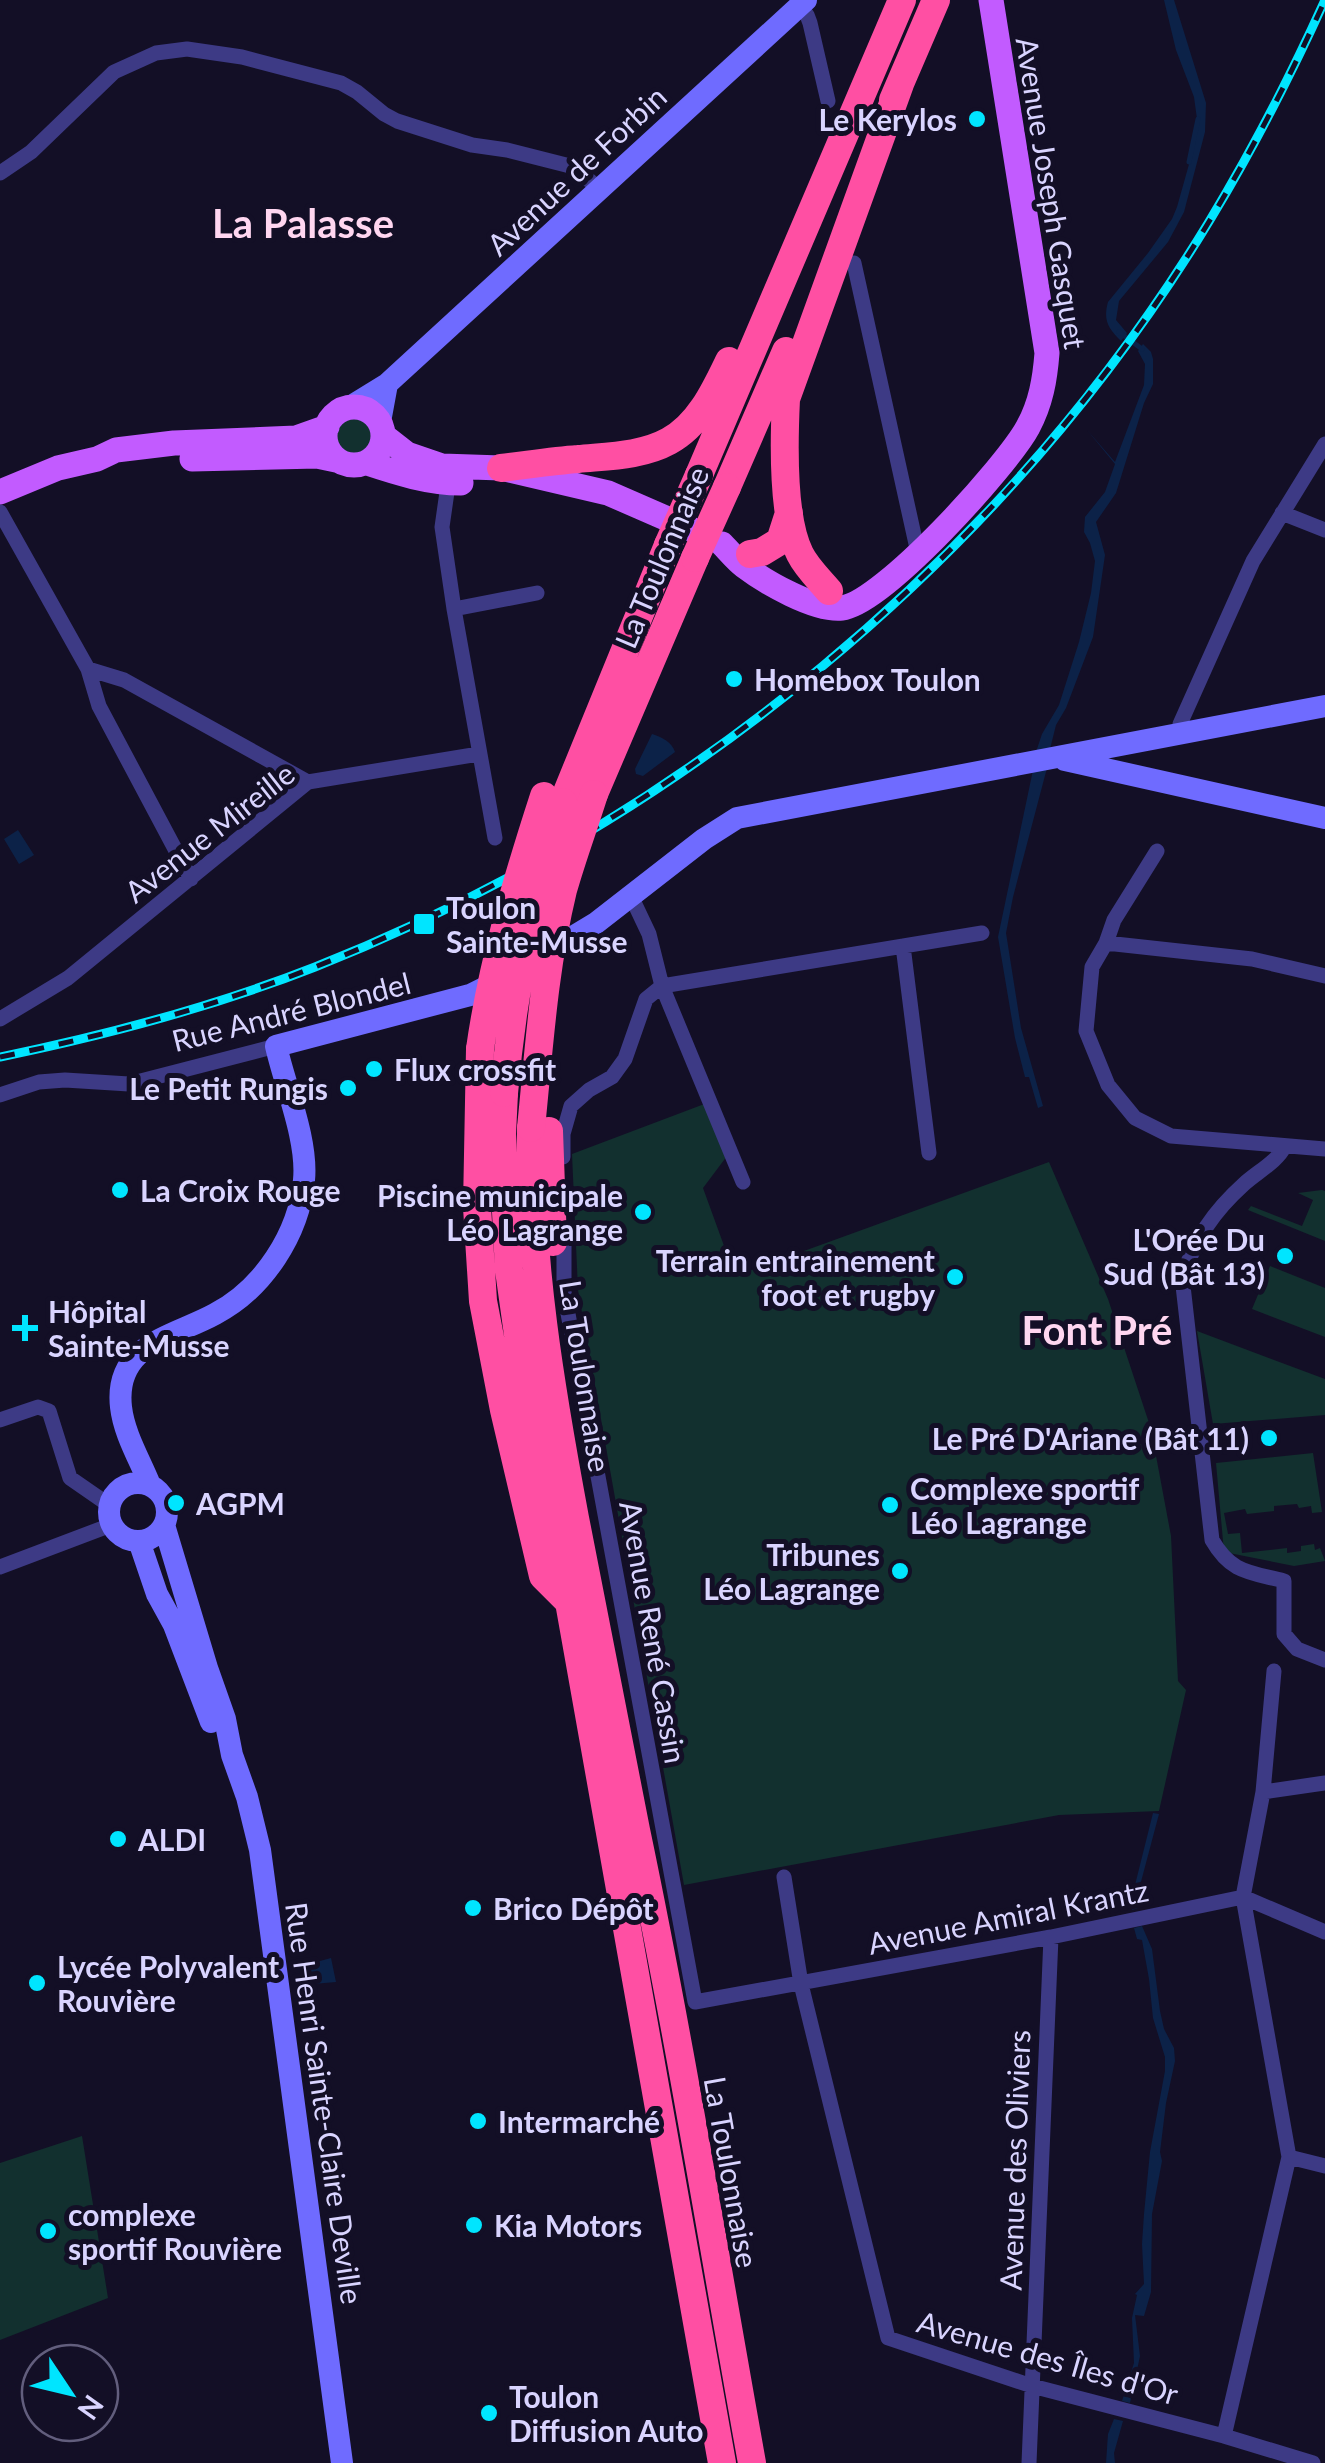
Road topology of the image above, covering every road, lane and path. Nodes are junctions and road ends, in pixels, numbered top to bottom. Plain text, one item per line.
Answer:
1 (902, 0) edge
2 (936, 0) edge
3 (991, 0) edge
4 (803, 3) edge
5 (900, 84) junction
6 (828, 101) dead end
7 (832, 165) junction
8 (0, 173) edge
9 (598, 188) junction
10 (854, 263) dead end
11 (387, 384) junction
12 (348, 408) junction
13 (326, 427) junction
14 (382, 429) junction
15 (1325, 444) edge
16 (253, 448) junction
17 (336, 460) junction
18 (367, 463) junction
19 (501, 468) junction
20 (445, 474) junction
21 (546, 478) junction
22 (0, 492) edge
23 (0, 512) edge
24 (789, 513) junction
25 (1282, 513) junction
26 (1325, 530) edge
27 (722, 544) junction
28 (918, 553) junction
29 (750, 554) junction
30 (891, 579) junction
31 (829, 591) junction
32 (537, 594) dead end
33 (454, 608) junction
34 (88, 669) junction
35 (1325, 706) edge
36 (1181, 733) junction
37 (1112, 745) junction
38 (479, 754) junction
39 (1056, 758) junction
40 (1106, 770) junction
41 (308, 782) junction
42 (554, 800) junction
43 (1325, 818) edge
44 (495, 838) dead end
45 (1157, 851) dead end
46 (191, 878) junction
47 (631, 896) junction
48 (982, 933) dead end
49 (1106, 943) junction
50 (903, 946) junction
51 (1325, 976) edge
52 (662, 986) junction
53 (0, 1019) edge
54 (276, 1046) junction
55 (0, 1095) edge
56 (1284, 1146) junction
57 (1325, 1149) edge
58 (930, 1153) dead end
59 (743, 1182) dead end
60 (0, 1420) edge
61 (139, 1485) junction
62 (110, 1515) junction
63 (164, 1526) junction
64 (139, 1541) junction
65 (0, 1567) edge
66 (569, 1602) junction
67 (1325, 1660) edge
68 (1274, 1671) dead end
69 (232, 1755) junction
70 (1325, 1782) edge
71 (1264, 1792) junction
72 (784, 1877) dead end
73 (1243, 1897) junction
74 (1325, 1932) edge
75 (1051, 1938) junction
76 (801, 1984) junction
77 (694, 2002) joint
78 (1289, 2158) junction
79 (1325, 2166) edge
80 (1032, 2386) junction
81 (1224, 2436) junction
82 (342, 2463) edge
83 (722, 2463) edge
84 (752, 2463) edge
85 (1029, 2463) edge
86 (1313, 2463) edge

1 - 7 highway, La Toulonnaise
2 - 5 highway, La Toulonnaise
3 - 28 main road, Avenue Joseph Gasquet
4 - 6 street
4 - 9 main road, Avenue de Forbin
5 - 24 highway
5 - 84 highway, La Toulonnaise, bridge
7 - 19 highway
7 - 42 highway, La Toulonnaise, bridge
8 - 9 street
9 - 11 main road, Avenue de Forbin
10 - 28 street
11 - 12 main road, Avenue de Forbin
11 - 14 main road
12 - 13 main road
12 - 14 main road
13 - 16 main road
13 - 17 main road
14 - 18 main road
14 - 20 main road, Avenue Joseph Gasquet
15 - 25 street
16 - 17 main road
16 - 22 main road
17 - 18 main road
18 - 20 main road, Avenue Joseph Gasquet
19 - 20 main road, Avenue Joseph Gasquet
19 - 21 main road, Avenue Joseph Gasquet
20 - 21 main road, Avenue Joseph Gasquet
20 - 33 street
21 - 27 main road, Avenue Joseph Gasquet
23 - 34 street
24 - 29 highway
24 - 31 highway
25 - 26 street
25 - 36 street
27 - 29 main road, Avenue Joseph Gasquet
27 - 30 main road, Avenue Joseph Gasquet
28 - 30 main road, Avenue Joseph Gasquet
29 - 31 main road, Avenue Joseph Gasquet
30 - 31 main road, Avenue Joseph Gasquet
32 - 33 street
33 - 38 street
34 - 41 street
34 - 46 street
35 - 36 main road, Rue André Blondel
36 - 37 main road, Rue André Blondel
37 - 39 main road, Rue André Blondel
37 - 40 street
38 - 41 street, Avenue Mireille
38 - 44 street
39 - 40 main road
39 - 47 main road, Rue André Blondel
40 - 43 main road
41 - 46 street, Avenue Mireille
42 - 66 highway, La Toulonnaise, bridge
42 - 66 highway, bridge
45 - 49 street
46 - 53 street, Avenue Mireille
47 - 52 street
47 - 54 main road, Rue André Blondel
48 - 50 street
49 - 51 street
49 - 56 street
50 - 52 street
50 - 58 street
52 - 59 street
52 - 77 street, Avenue René Cassin
54 - 55 street, Rue André Blondel
54 - 61 main road
56 - 57 street
56 - 67 street
60 - 62 street
61 - 62 main road
61 - 63 main road
62 - 64 main road
62 - 65 street
63 - 64 main road
63 - 69 main road, Rue Henri Sainte-Claire Deville
64 - 69 main road, Rue Henri Sainte-Claire Deville
66 - 83 highway, La Toulonnaise
68 - 71 street
69 - 82 main road, Rue Henri Sainte-Claire Deville
70 - 71 street
71 - 73 street
72 - 76 street
73 - 74 street
73 - 75 street, Avenue Amiral Krantz
73 - 78 street
75 - 76 street, Avenue Amiral Krantz
75 - 80 street, Avenue des Oliviers
76 - 77 street, Avenue Amiral Krantz
76 - 80 street, Avenue des Îles d'Or
78 - 79 street
78 - 81 street
80 - 81 street, Avenue des Îles d'Or
80 - 85 street, Avenue des Oliviers
81 - 86 street, Avenue des Îles d'Or

